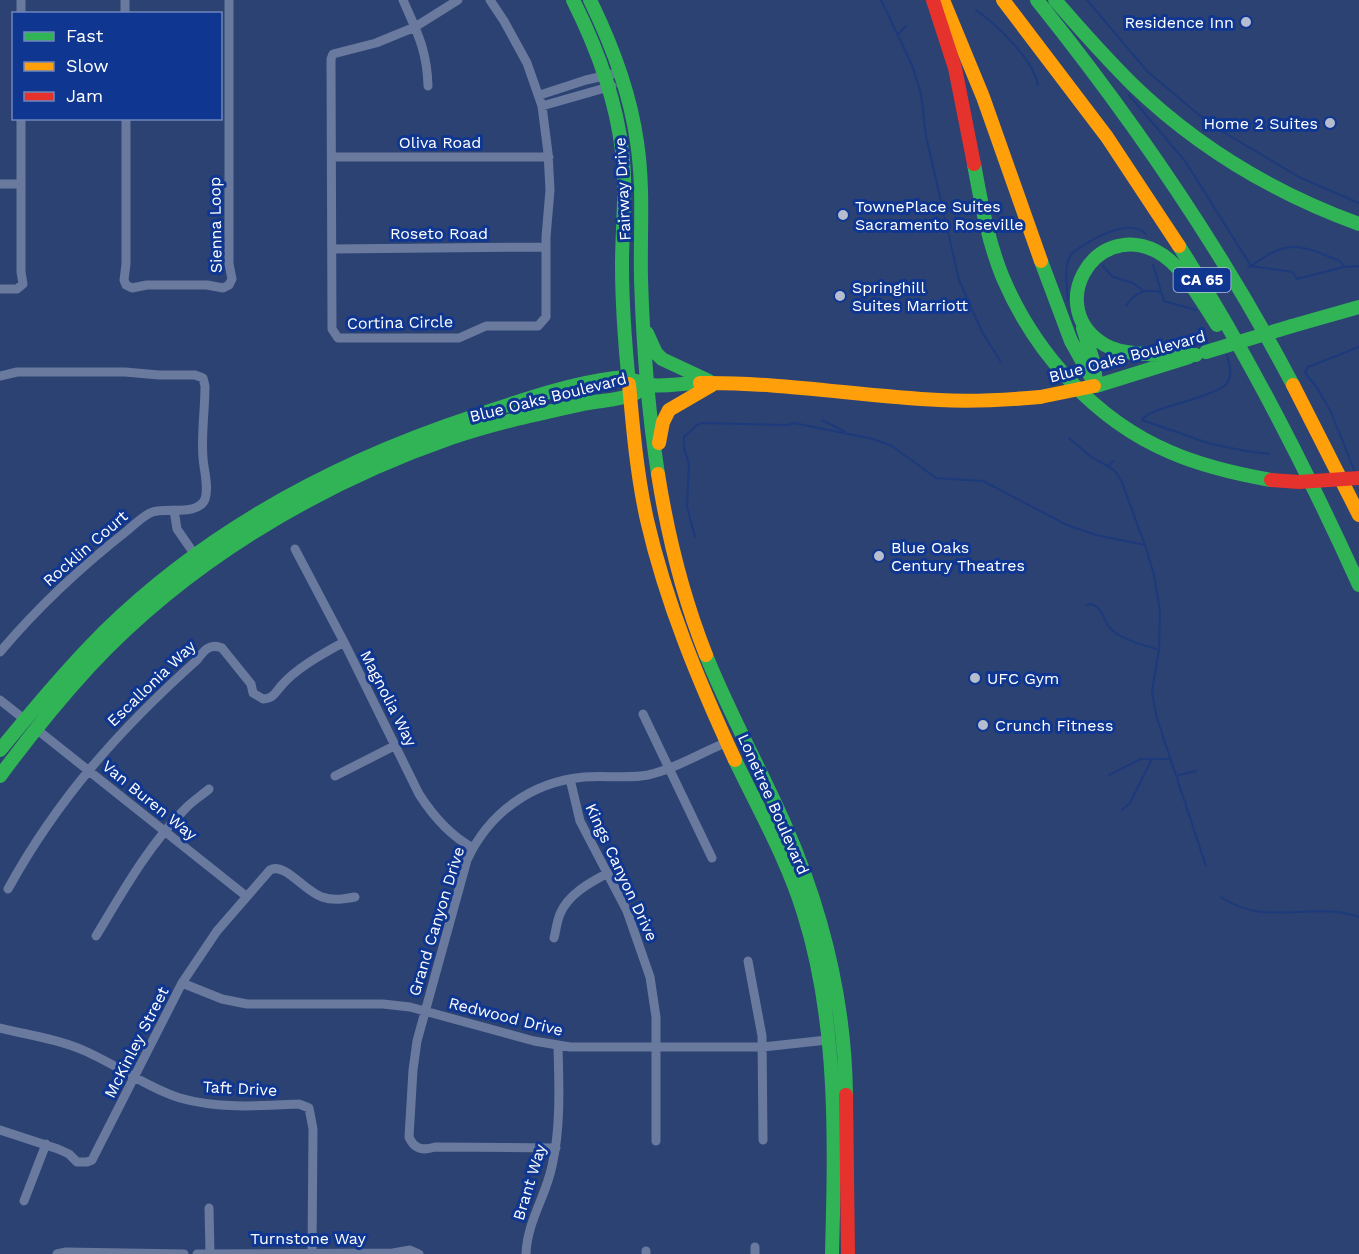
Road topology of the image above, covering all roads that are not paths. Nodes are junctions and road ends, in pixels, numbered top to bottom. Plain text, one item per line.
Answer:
1 (229, 0) edge
2 (403, 0) edge
3 (458, 0) edge
4 (490, 0) edge
5 (573, 0) edge
6 (590, 0) edge
7 (933, 0) edge
8 (943, 0) edge
9 (1003, 0) edge
10 (1037, 0) edge
11 (1055, 0) edge
12 (415, 27) junction
13 (623, 77) junction
14 (607, 82) junction
15 (428, 86) dead end
16 (540, 95) junction
17 (542, 106) junction
18 (21, 120) edge
19 (126, 120) edge
20 (332, 157) junction
21 (549, 157) junction
22 (0, 184) edge
23 (21, 184) junction
24 (1359, 224) edge
25 (546, 247) junction
26 (332, 249) junction
27 (0, 289) edge
28 (1359, 307) edge
29 (1081, 321) junction
30 (644, 326) junction
31 (1201, 353) junction
32 (0, 376) edge
33 (628, 377) junction
34 (714, 384) junction
35 (648, 385) junction
36 (1095, 386) junction
37 (630, 396) junction
38 (1277, 414) junction
39 (656, 458) junction
40 (1359, 477) edge
41 (174, 510) junction
42 (1357, 510) edge
43 (295, 549) dead end
44 (195, 555) junction
45 (1359, 585) edge
46 (344, 642) junction
47 (0, 652) edge
48 (0, 700) edge
49 (643, 714) dead end
50 (30, 724) junction
51 (741, 735) junction
52 (728, 742) junction
53 (396, 746) junction
54 (0, 750) edge
55 (669, 769) junction
56 (88, 770) junction
57 (0, 776) edge
58 (335, 776) dead end
59 (570, 779) junction
60 (209, 789) dead end
61 (166, 832) junction
62 (473, 848) junction
63 (712, 858) dead end
64 (608, 873) junction
65 (8, 889) dead end
66 (246, 896) junction
67 (355, 897) dead end
68 (96, 936) dead end
69 (554, 938) dead end
70 (748, 961) dead end
71 (182, 984) junction
72 (425, 1010) junction
73 (0, 1028) edge
74 (845, 1038) junction
75 (827, 1040) junction
76 (558, 1046) junction
77 (763, 1047) junction
78 (656, 1048) junction
79 (135, 1078) junction
80 (0, 1131) edge
81 (763, 1140) dead end
82 (656, 1141) dead end
83 (46, 1144) junction
84 (556, 1148) junction
85 (24, 1201) dead end
86 (209, 1208) dead end
87 (312, 1253) edge
88 (57, 1254) edge
89 (184, 1254) edge
90 (197, 1254) edge
91 (210, 1254) edge
92 (419, 1254) edge
93 (526, 1254) edge
94 (832, 1254) edge
95 (848, 1254) edge

1 - 19 street, Sienna Loop
2 - 12 street
3 - 12 street, Cortina Circle
4 - 16 street, Cortina Circle
5 - 14 main road, Fairway Drive
6 - 13 main road, Fairway Drive
7 - 40 main road, bridge
8 - 36 main road
9 - 38 main road, CA 65
10 - 42 main road, CA 65
11 - 24 main road
12 - 15 street
12 - 20 street, Cortina Circle
13 - 14 street
13 - 30 main road, Fairway Drive
14 - 16 street
14 - 17 street
14 - 33 main road, Fairway Drive
16 - 17 street, Cortina Circle
17 - 21 street, Cortina Circle
18 - 23 street
20 - 21 street, Oliva Road
20 - 26 street, Cortina Circle
21 - 25 street, Cortina Circle
22 - 23 street
23 - 27 street
25 - 26 street, Roseto Road
25 - 26 street, Cortina Circle
28 - 31 main road, Blue Oaks Boulevard, bridge
29 - 31 main road
29 - 36 main road
29 - 38 main road
30 - 34 main road
30 - 35 main road, Fairway Drive
31 - 36 main road, Blue Oaks Boulevard
32 - 41 street, Rocklin Court
33 - 35 main road, Blue Oaks Boulevard
33 - 37 main road, Lonetree Boulevard
33 - 44 main road, Blue Oaks Boulevard
34 - 35 main road, Blue Oaks Boulevard
34 - 36 main road, Blue Oaks Boulevard, bridge
34 - 39 main road
35 - 37 main road, Blue Oaks Boulevard
35 - 39 main road, Lonetree Boulevard
37 - 50 main road, Blue Oaks Boulevard
37 - 52 main road, Lonetree Boulevard
38 - 45 main road, CA 65
39 - 51 main road, Lonetree Boulevard
41 - 44 street
41 - 47 street, Rocklin Court
43 - 46 street, Magnolia Way
44 - 50 main road, Blue Oaks Boulevard
46 - 53 street, Magnolia Way
46 - 56 street, Escallonia Way
48 - 50 street, Van Buren Way
49 - 55 street
50 - 54 main road, Blue Oaks Boulevard
50 - 56 street, Van Buren Way
50 - 57 main road, Blue Oaks Boulevard
51 - 52 main road
51 - 74 main road, Lonetree Boulevard
52 - 55 street, Grand Canyon Drive
52 - 75 main road, Lonetree Boulevard
53 - 58 street
53 - 62 street, Magnolia Way
55 - 59 street, Grand Canyon Drive
55 - 63 street
56 - 61 street, Van Buren Way
56 - 65 street
59 - 62 street, Grand Canyon Drive
59 - 64 street, Kings Canyon Drive
60 - 61 street
61 - 66 street, Van Buren Way
61 - 68 street
62 - 72 street, Grand Canyon Drive
64 - 69 street
64 - 78 street, Kings Canyon Drive
66 - 67 street, McKinley Street
66 - 71 street, McKinley Street
70 - 77 street
71 - 72 street, Redwood Drive
71 - 79 street, McKinley Street
72 - 76 street, Redwood Drive
72 - 84 street, Grand Canyon Drive
73 - 79 street, Taft Drive
74 - 75 main road
74 - 95 main road, Lonetree Boulevard
75 - 77 street, Redwood Drive
75 - 94 main road, Lonetree Boulevard
76 - 78 street, Redwood Drive
76 - 84 street, Brant Way
77 - 78 street, Redwood Drive
77 - 81 street
78 - 82 street, Kings Canyon Drive
79 - 83 street, McKinley Street
79 - 87 street, Taft Drive
80 - 83 street, McKinley Street
83 - 85 street
84 - 93 street, Brant Way
86 - 91 street
87 - 91 street, Turnstone Way
87 - 92 street, Turnstone Way
88 - 89 street
90 - 91 street, Turnstone Way

